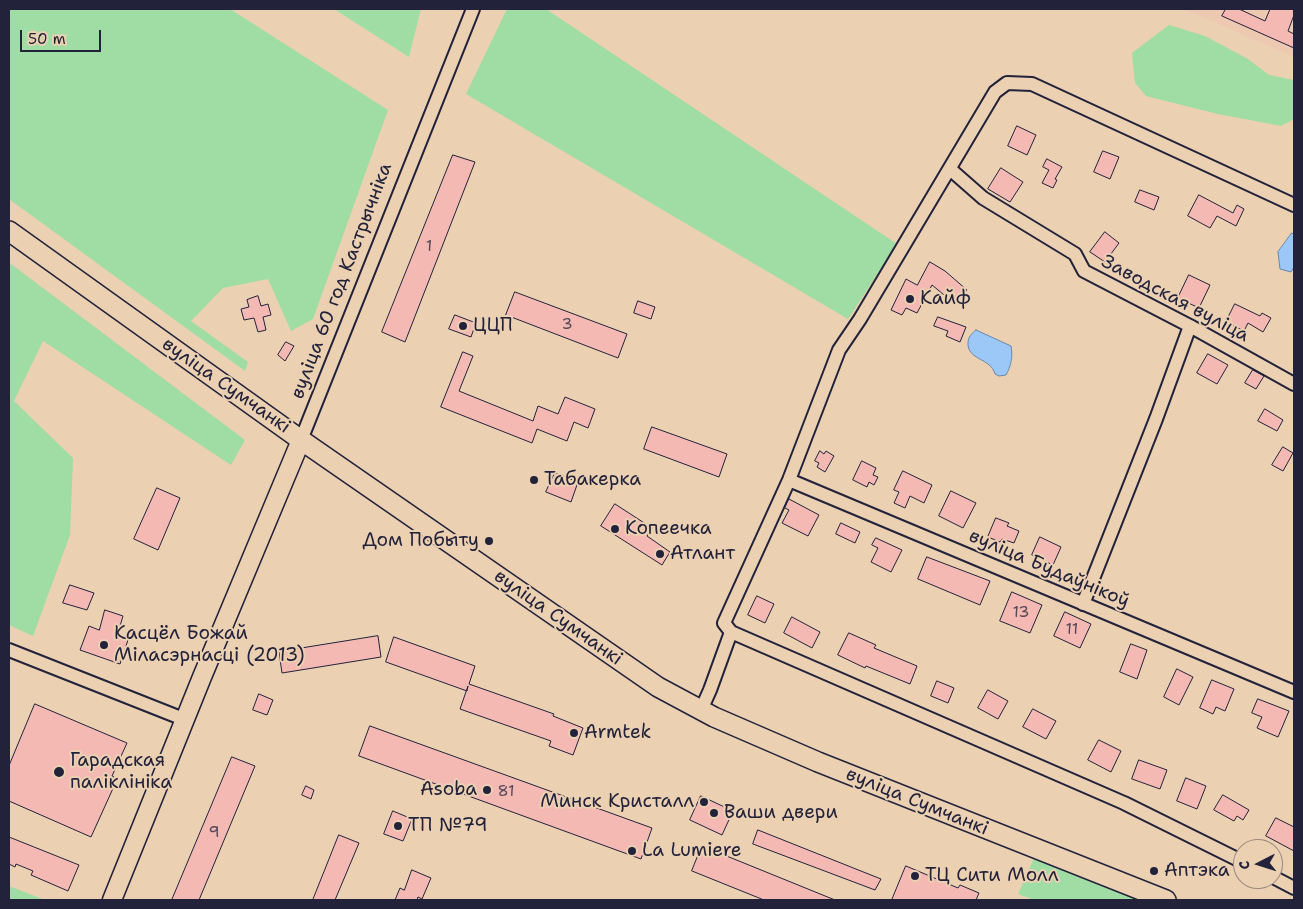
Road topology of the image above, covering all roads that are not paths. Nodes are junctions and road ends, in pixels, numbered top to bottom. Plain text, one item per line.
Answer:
1 (473, 9) edge
2 (950, 169) junction
3 (1294, 205) edge
4 (9, 231) edge
5 (1190, 326) junction
6 (1294, 384) edge
7 (301, 440) junction
8 (789, 480) junction
9 (1083, 604) junction
10 (731, 632) junction
11 (9, 650) edge
12 (1294, 692) edge
13 (701, 710) junction
14 (186, 720) junction
15 (1233, 857) edge
16 (112, 900) edge
17 (1166, 900) edge

1 - 7 street, вуліца 60 год Кастрычніка
2 - 3 street
2 - 5 street, Заводская вуліца
2 - 8 street
4 - 7 main road, вуліца Сумчанкі
5 - 6 street, Заводская вуліца
5 - 9 street
7 - 13 main road, вуліца Сумчанкі
7 - 14 street, вуліца 60 год Кастрычніка
8 - 9 street, вуліца Будаўнікоў
8 - 10 street
9 - 12 street, вуліца Будаўнікоў
10 - 13 street
10 - 15 street
11 - 14 street
13 - 17 main road, вуліца Сумчанкі
14 - 16 street, вуліца 60 год Кастрычніка

